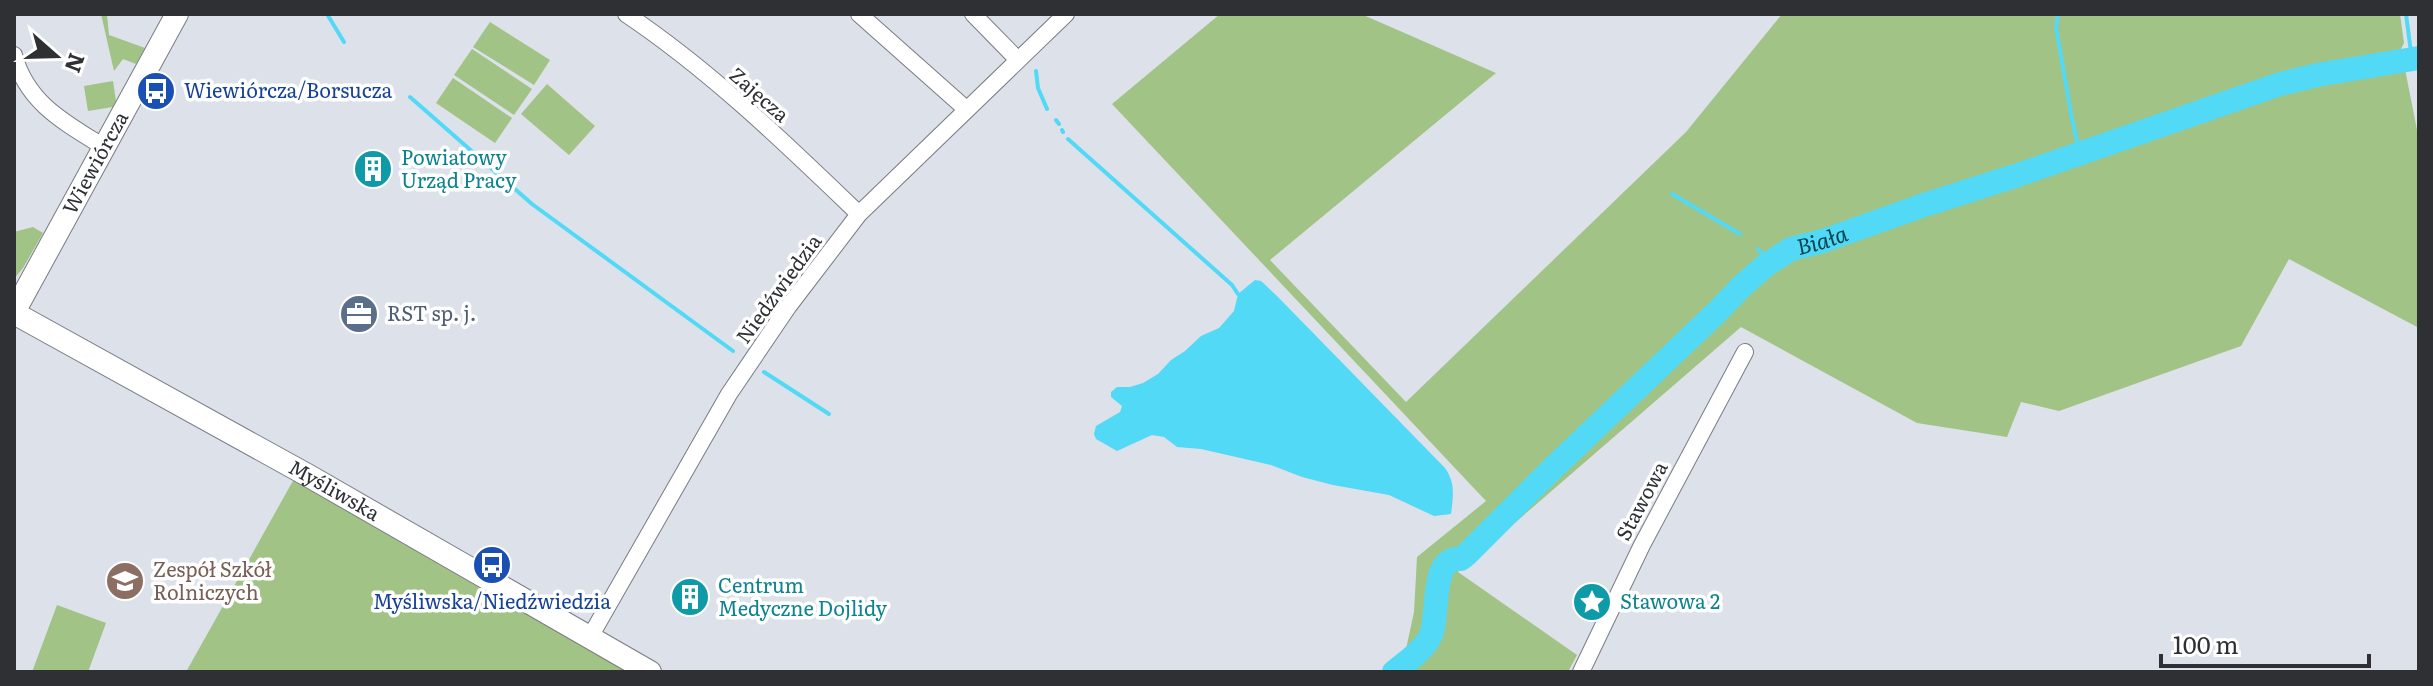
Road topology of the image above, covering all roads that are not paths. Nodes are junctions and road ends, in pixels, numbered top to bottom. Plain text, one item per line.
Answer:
1 (177, 14) edge
2 (626, 14) edge
3 (859, 14) edge
4 (973, 14) edge
5 (1066, 14) edge
6 (14, 55) edge
7 (1018, 60) junction
8 (966, 109) junction
9 (104, 147) junction
10 (859, 214) junction
11 (14, 313) edge
12 (1745, 352) dead end
13 (590, 637) junction
14 (650, 672) edge
15 (1581, 672) edge

1 - 9 street, Wiewiórcza
2 - 10 street, Zajęcza
3 - 8 street
4 - 7 street
5 - 7 street, Niedźwiedzia
6 - 9 street
7 - 8 street, Niedźwiedzia
8 - 10 street, Niedźwiedzia
9 - 11 street, Wiewiórcza
10 - 13 street, Niedźwiedzia
11 - 13 street, Myśliwska
12 - 15 street, Stawowa
13 - 14 street, Myśliwska

